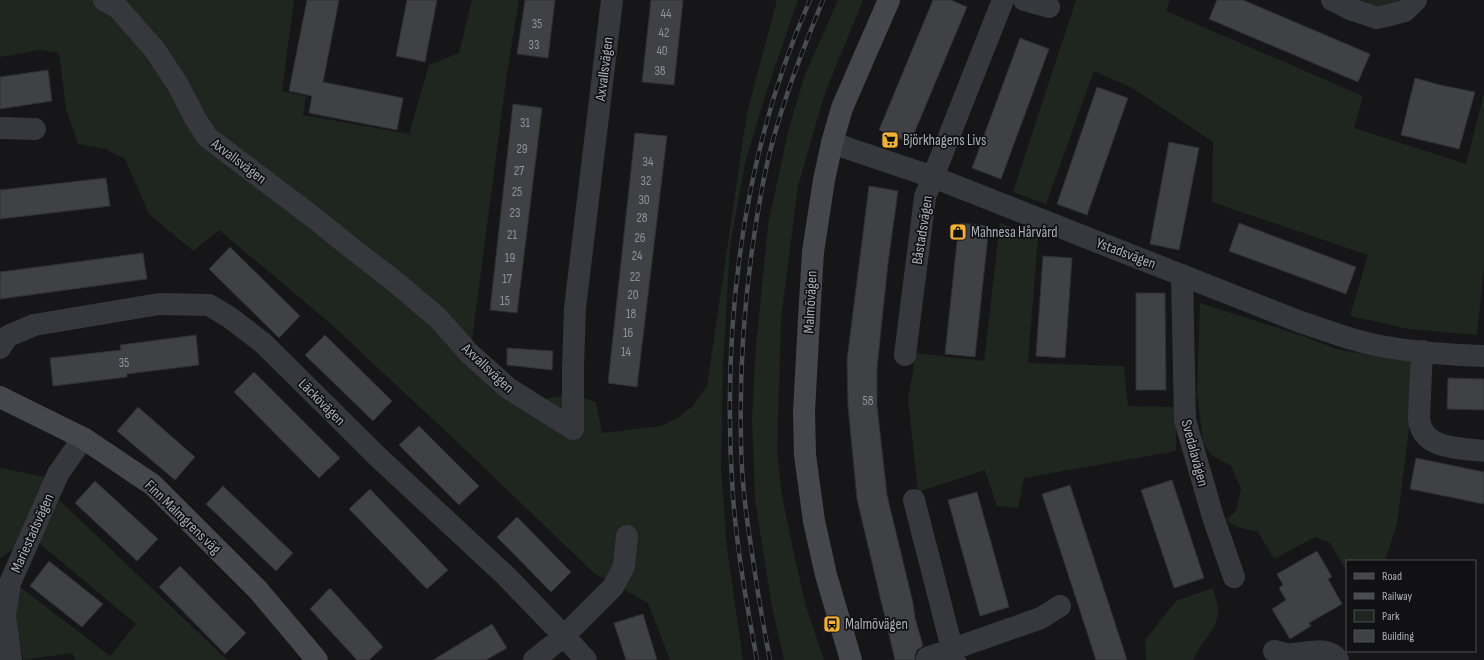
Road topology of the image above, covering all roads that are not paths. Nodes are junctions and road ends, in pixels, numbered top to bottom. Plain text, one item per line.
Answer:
1 (104, 0) edge
2 (612, 0) edge
3 (889, 0) edge
4 (1004, 0) edge
5 (1024, 0) edge
6 (1332, 0) edge
7 (1416, 0) edge
8 (1050, 6) dead end
9 (0, 128) edge
10 (35, 129) dead end
11 (832, 143) junction
12 (933, 177) junction
13 (1182, 275) junction
14 (0, 348) edge
15 (1422, 352) junction
16 (905, 354) dead end
17 (1484, 356) edge
18 (0, 397) edge
19 (84, 438) junction
20 (1484, 451) edge
21 (914, 500) dead end
22 (627, 536) dead end
23 (1234, 577) dead end
24 (1060, 606) dead end
25 (564, 636) junction
26 (1274, 650) dead end
27 (954, 655) edge
28 (927, 658) dead end
29 (12, 660) edge
30 (317, 660) edge
31 (534, 660) edge
32 (586, 660) edge
33 (851, 660) edge
34 (1338, 660) edge

1 - 2 street, Axvallsvägen
3 - 11 street, Malmövägen
4 - 12 street, Båstadsvägen
5 - 8 street
6 - 7 street
9 - 10 street
11 - 12 street, Ystadsvägen
11 - 33 street, Malmövägen
12 - 13 street, Ystadsvägen
12 - 16 street, Båstadsvägen
13 - 15 street, Ystadsvägen
13 - 23 street, Svedalavägen
14 - 25 street, Läckövägen
15 - 17 street, Ystadsvägen
15 - 20 street
18 - 19 street, Finn Malmgrens väg
19 - 29 street, Mariestadsvägen
19 - 30 street, Finn Malmgrens väg
21 - 27 street
22 - 25 street
24 - 27 street
25 - 31 street
25 - 32 street, Läckövägen
26 - 34 street
27 - 28 street

